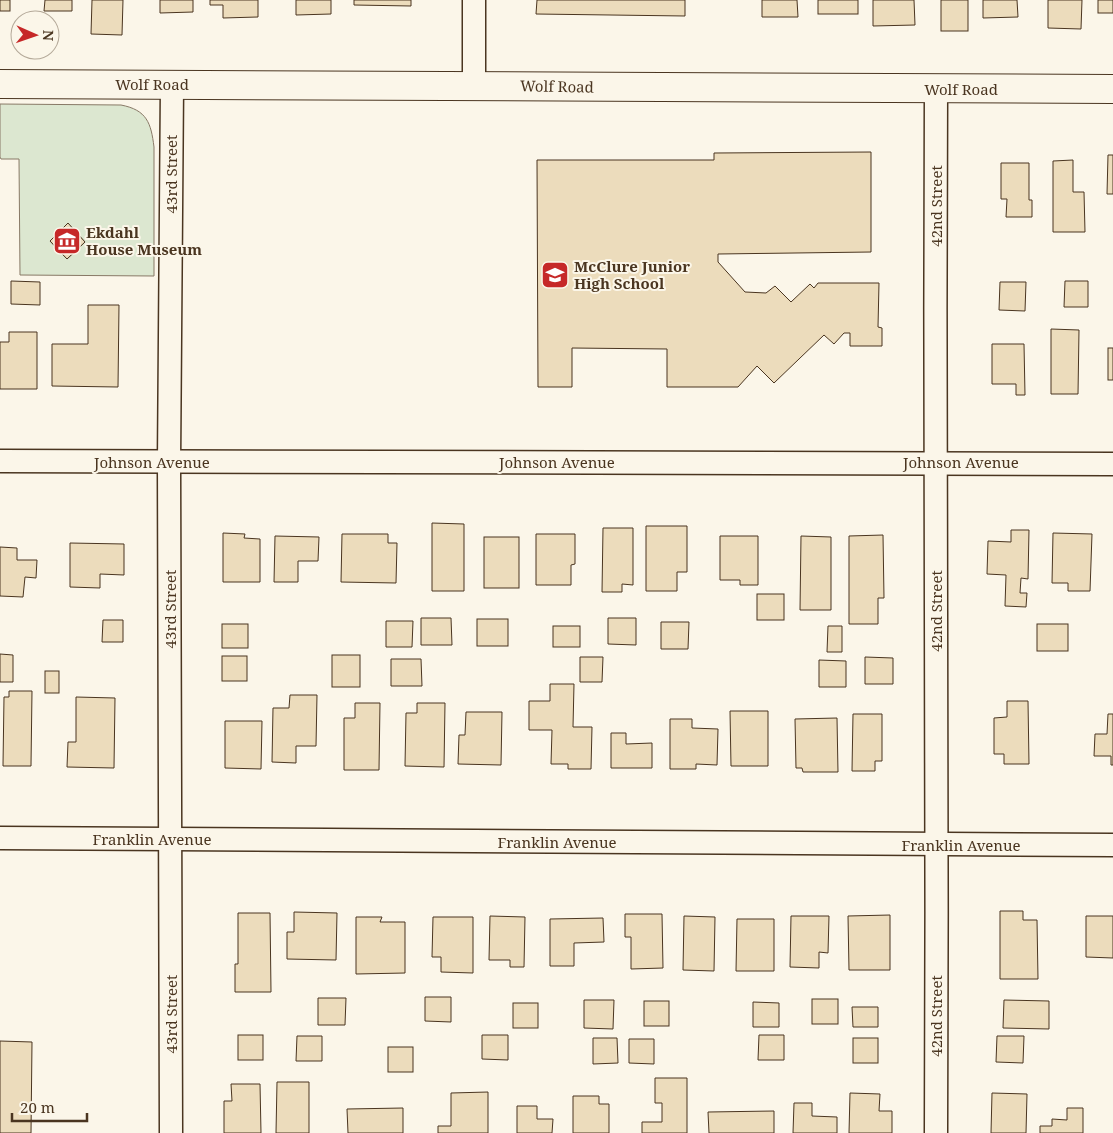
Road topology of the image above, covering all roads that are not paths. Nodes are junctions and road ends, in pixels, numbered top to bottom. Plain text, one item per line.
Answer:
1 (474, 0) edge
2 (0, 84) edge
3 (172, 85) junction
4 (474, 85) junction
5 (936, 89) junction
6 (1113, 90) edge
7 (0, 461) edge
8 (169, 462) junction
9 (935, 462) junction
10 (1113, 464) edge
11 (0, 838) edge
12 (171, 839) junction
13 (938, 845) junction
14 (1113, 845) edge
15 (171, 1133) edge
16 (936, 1133) edge

1 - 4 street
2 - 3 main road, Wolf Road
3 - 4 main road, Wolf Road
3 - 8 street, 43rd Street
4 - 5 main road, Wolf Road
5 - 6 main road, Wolf Road
5 - 9 street, 42nd Street
7 - 8 street, Johnson Avenue
8 - 9 street, Johnson Avenue
8 - 12 street, 43rd Street
9 - 10 street, Johnson Avenue
9 - 13 street, 42nd Street
11 - 12 street, Franklin Avenue
12 - 13 street, Franklin Avenue
12 - 15 street, 43rd Street
13 - 14 street, Franklin Avenue
13 - 16 street, 42nd Street

